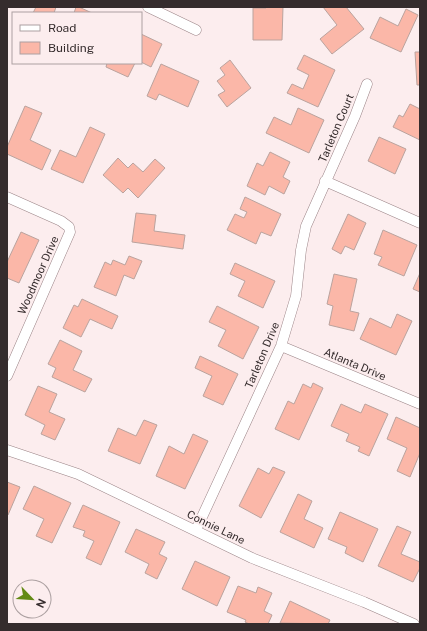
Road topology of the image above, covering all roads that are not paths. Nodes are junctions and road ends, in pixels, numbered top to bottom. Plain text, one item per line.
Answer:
1 (148, 7) edge
2 (196, 30) dead end
3 (367, 84) dead end
4 (326, 181) junction
5 (7, 197) edge
6 (420, 223) edge
7 (281, 346) junction
8 (7, 376) edge
9 (420, 404) edge
10 (7, 450) edge
11 (196, 530) junction
12 (414, 624) edge

1 - 2 street
3 - 4 street, Tarleton Court
4 - 6 street
4 - 7 street, Tarleton Drive
5 - 8 street, Woodmoor Drive
7 - 9 street, Atlanta Drive
7 - 11 street, Tarleton Drive
10 - 11 street, Connie Lane
11 - 12 street, Connie Lane

